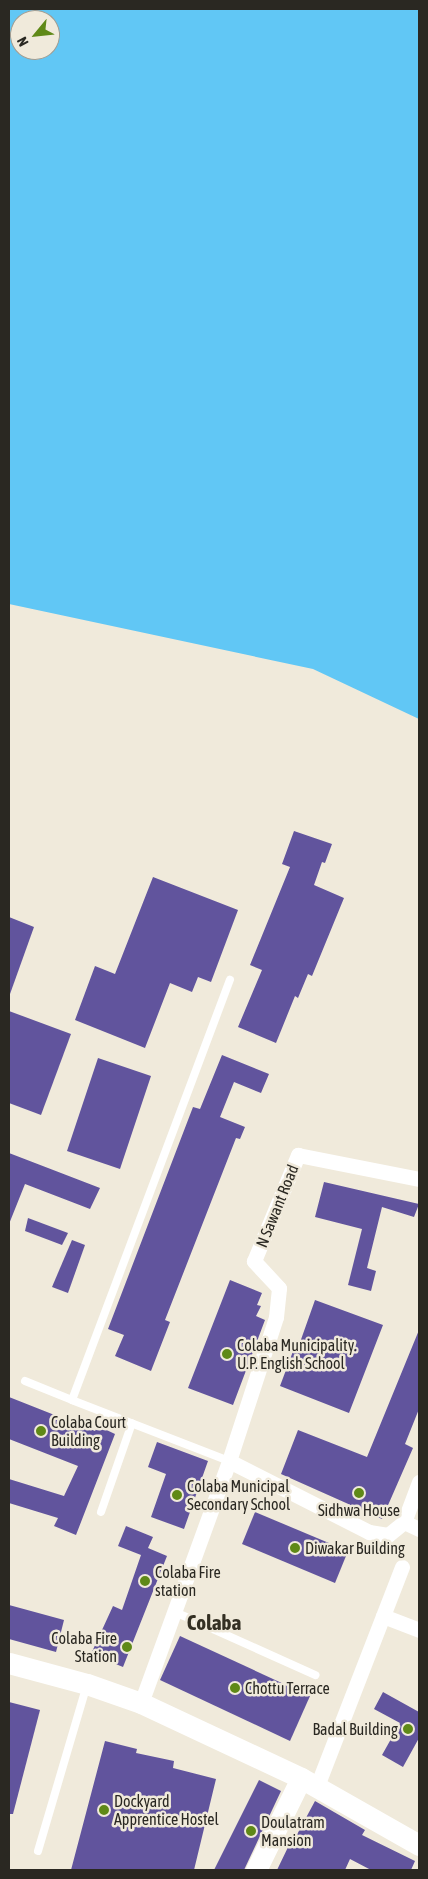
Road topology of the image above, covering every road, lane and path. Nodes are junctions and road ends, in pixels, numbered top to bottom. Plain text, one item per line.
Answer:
1 (230, 980) dead end
2 (419, 1178) edge
3 (25, 1381) dead end
4 (72, 1400) junction
5 (132, 1423) junction
6 (229, 1461) junction
7 (419, 1482) edge
8 (101, 1512) dead end
9 (404, 1522) junction
10 (419, 1528) edge
11 (402, 1567) dead end
12 (175, 1612) junction
13 (383, 1616) junction
14 (419, 1630) edge
15 (9, 1662) edge
16 (315, 1675) dead end
17 (87, 1684) junction
18 (141, 1703) junction
19 (309, 1782) junction
20 (419, 1844) edge
21 (38, 1851) dead end
22 (256, 1870) edge

1 - 4 lane
2 - 6 street, N Sawant Road
3 - 4 lane
4 - 5 lane
5 - 6 lane
5 - 8 lane
6 - 9 street
6 - 12 street, N Sawant Road
7 - 9 street
9 - 10 street
11 - 13 street
12 - 16 lane
12 - 18 street, N Sawant Road
13 - 14 street
13 - 19 street
15 - 17 main road
17 - 18 main road
17 - 21 lane
18 - 19 main road
19 - 20 main road
19 - 22 main road

